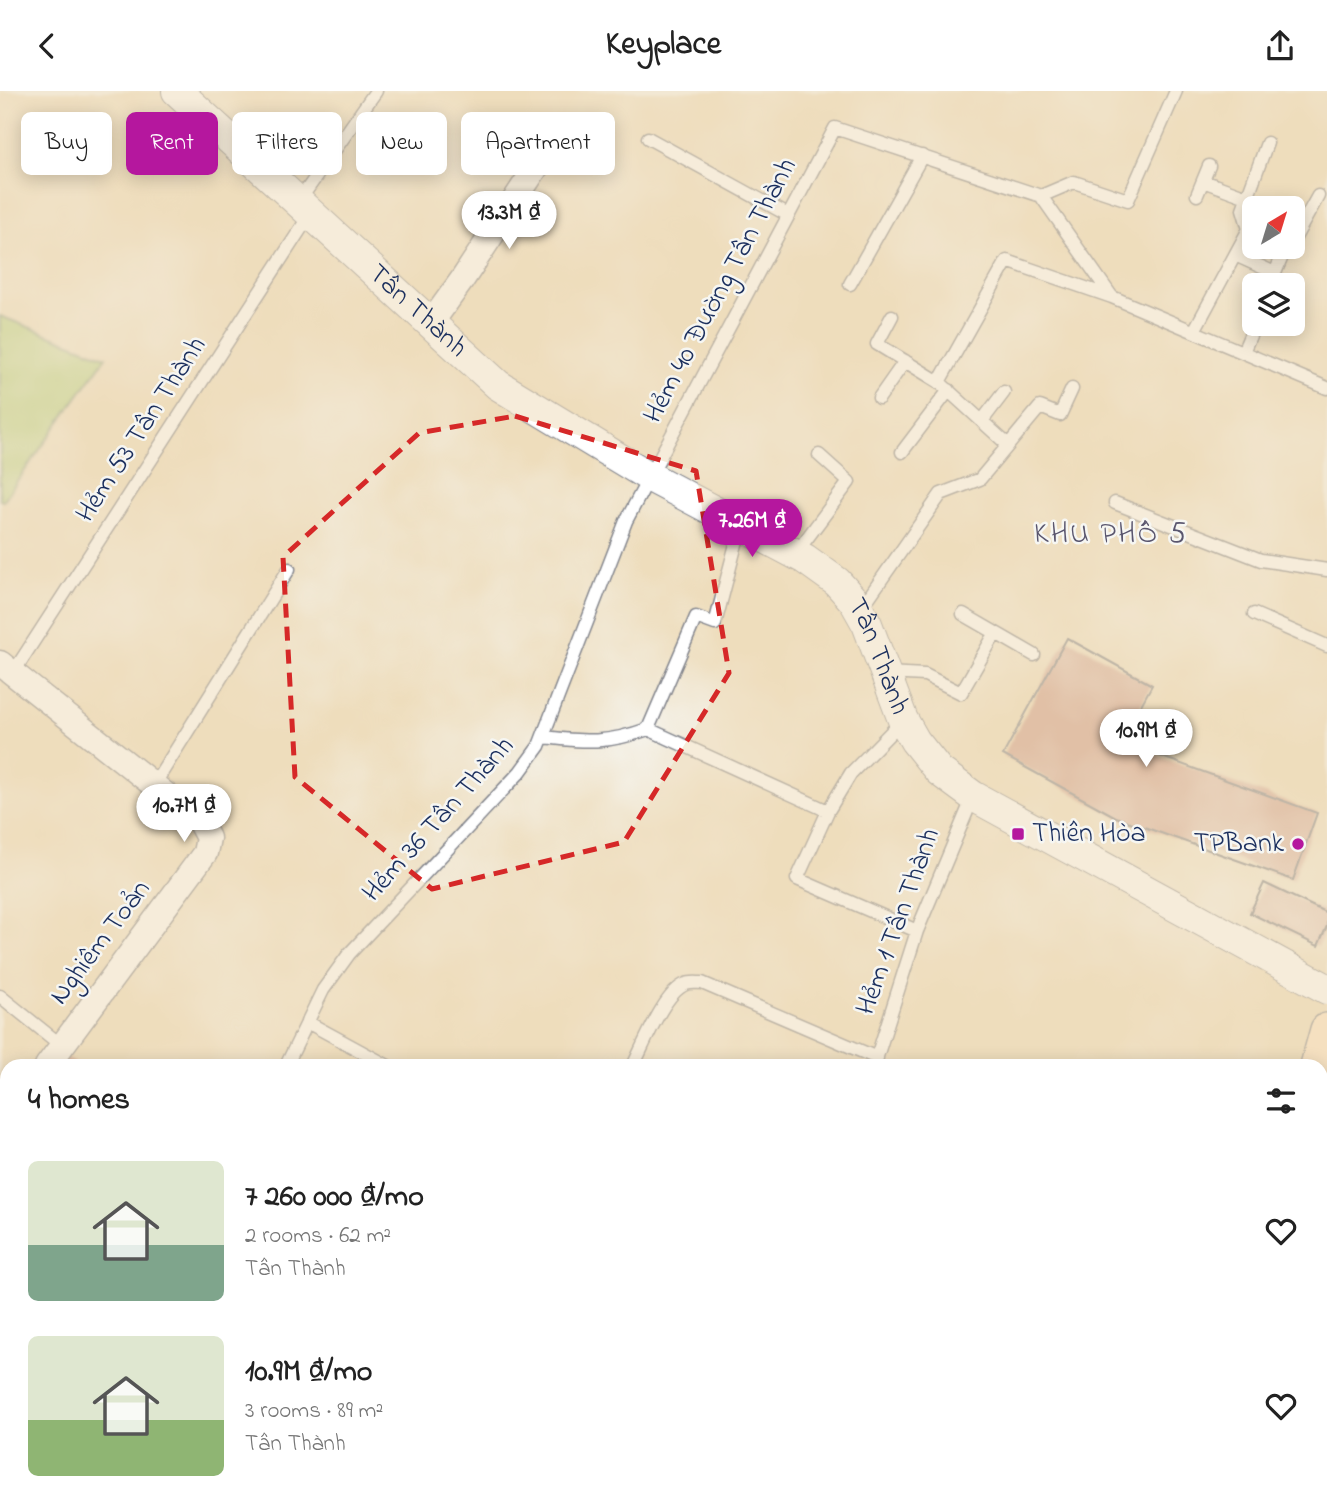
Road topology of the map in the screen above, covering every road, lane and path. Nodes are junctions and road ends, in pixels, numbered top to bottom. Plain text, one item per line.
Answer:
1 (177, 91) edge
2 (376, 91) edge
3 (1176, 91) edge
4 (648, 138) dead end
5 (1267, 143) dead end
6 (922, 156) junction
7 (1209, 166) dead end
8 (531, 175) edge
9 (1203, 181) junction
10 (1198, 195) dead end
11 (1041, 196) junction
12 (1244, 196) edge
13 (1247, 196) edge
14 (1318, 196) dead end
15 (305, 207) junction
16 (788, 215) junction
17 (1306, 218) edge
18 (1242, 240) edge
19 (1234, 255) junction
20 (1263, 273) edge
21 (850, 284) dead end
22 (1112, 297) junction
23 (892, 316) dead end
24 (431, 323) junction
25 (1194, 331) junction
26 (1250, 336) edge
27 (1244, 352) junction
28 (905, 361) junction
29 (944, 386) junction
30 (1327, 388) edge
31 (1072, 389) dead end
32 (1004, 392) dead end
33 (879, 398) dead end
34 (982, 421) junction
35 (1008, 445) junction
36 (901, 452) dead end
37 (819, 455) dead end
38 (650, 477) junction
39 (1115, 503) dead end
40 (741, 524) junction
41 (796, 554) junction
42 (289, 569) dead end
43 (1327, 570) edge
44 (860, 610) junction
45 (963, 614) dead end
46 (1254, 614) dead end
47 (995, 633) junction
48 (1327, 646) edge
49 (1034, 655) dead end
50 (7, 668) edge
51 (886, 673) junction
52 (903, 720) junction
53 (648, 729) junction
54 (543, 737) junction
55 (154, 785) junction
56 (973, 796) junction
57 (828, 811) junction
58 (917, 931) junction
59 (1327, 989) edge
60 (0, 996) edge
61 (307, 1022) junction
62 (1327, 1030) edge
63 (55, 1056) edge
64 (289, 1059) edge
65 (375, 1059) edge
66 (637, 1059) edge
67 (869, 1059) edge
68 (877, 1059) edge
69 (1319, 1059) edge

1 - 15 street, Tân Thành
2 - 15 lane, Hẻm 53 Tân Thành
3 - 11 lane
4 - 16 lane
5 - 13 lane
6 - 11 lane
6 - 16 lane, Hẻm 40 Đường Tân Thành
6 - 21 lane
7 - 9 lane
8 - 24 street
9 - 10 lane
9 - 12 lane
11 - 22 lane
14 - 17 lane
15 - 24 street, Tân Thành
15 - 50 lane, Hẻm 53 Tân Thành
16 - 38 lane, Hẻm 40 Đường Tân Thành
18 - 19 lane
19 - 20 lane
19 - 25 lane
22 - 25 lane
22 - 29 lane
23 - 28 lane
24 - 38 street, Tân Thành
25 - 27 lane
26 - 27 lane
27 - 30 lane
28 - 29 lane
28 - 33 lane
29 - 34 lane
29 - 36 lane
31 - 35 lane
32 - 34 lane
34 - 35 lane
35 - 44 lane
37 - 41 lane
38 - 40 street, Tân Thành
38 - 54 lane, Hẻm 36 Tân Thành
39 - 43 lane
40 - 41 street, Tân Thành
40 - 53 lane
41 - 44 street, Tân Thành
42 - 55 lane
44 - 51 street, Tân Thành
45 - 47 lane
46 - 48 lane
47 - 49 lane
47 - 51 lane
50 - 55 street, Nghiêm Toản
51 - 52 street, Tân Thành
52 - 56 street, Tân Thành
52 - 57 lane
53 - 54 lane
53 - 57 lane
54 - 61 lane, Hẻm 36 Tân Thành
55 - 63 street, Nghiêm Toản
56 - 58 lane, Hẻm 1 Tân Thành
56 - 59 street, Tân Thành
57 - 58 lane
58 - 68 lane, Hẻm 1 Tân Thành
60 - 63 lane
61 - 64 lane, Hẻm 36 Tân Thành
61 - 65 lane
62 - 69 main road
66 - 67 lane

